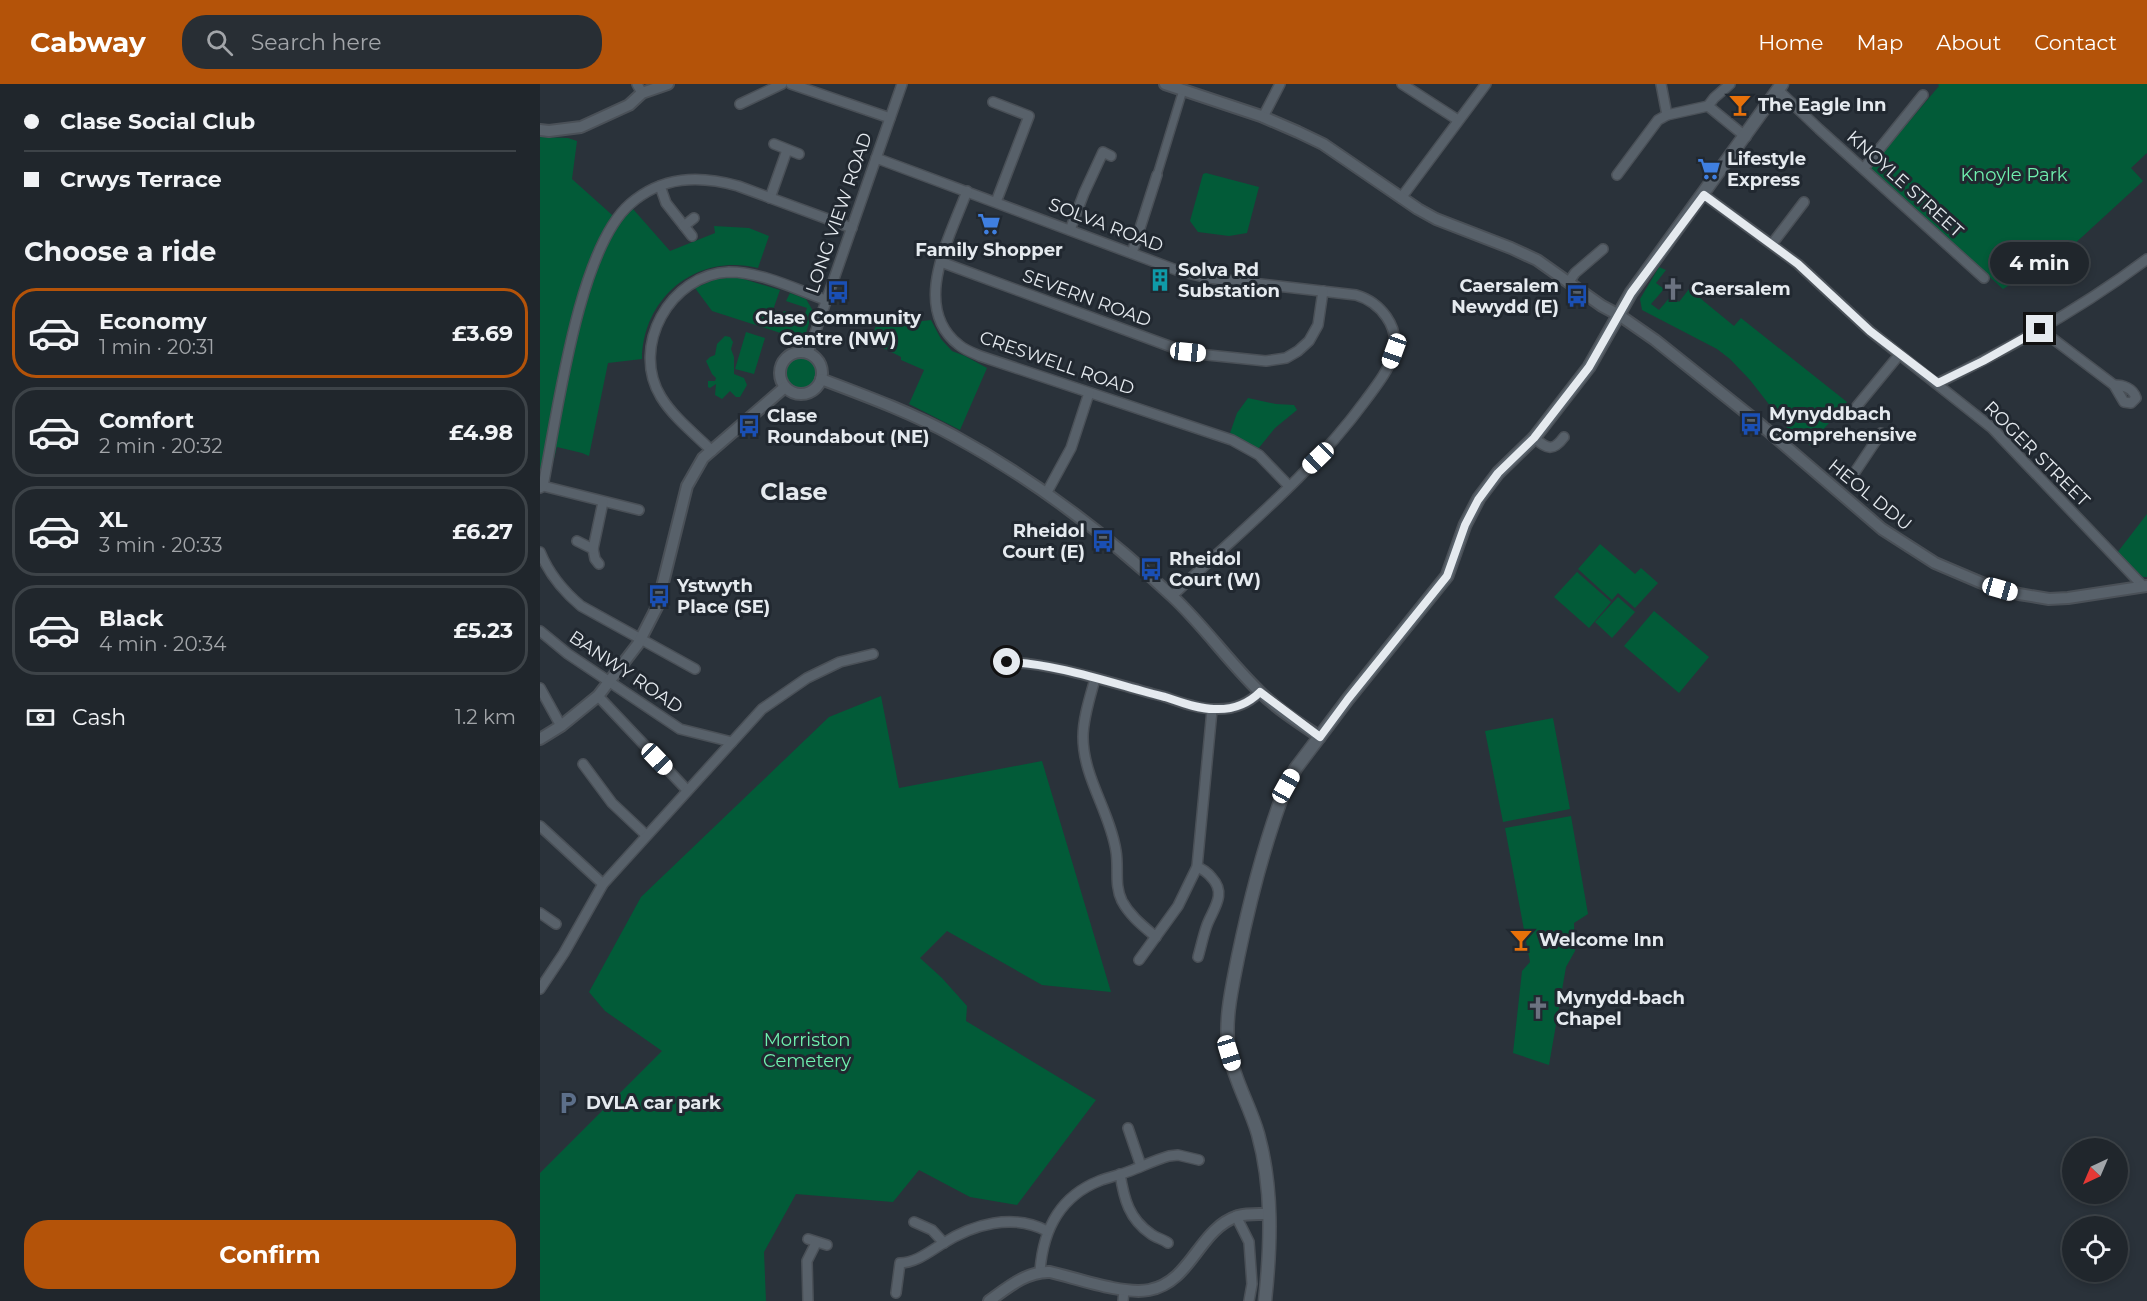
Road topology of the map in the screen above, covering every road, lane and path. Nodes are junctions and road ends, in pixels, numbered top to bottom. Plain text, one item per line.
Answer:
1 (668, 84) edge
2 (782, 84) edge
3 (791, 84) edge
4 (902, 84) edge
5 (1165, 84) edge
6 (1280, 84) edge
7 (1402, 84) edge
8 (1485, 84) edge
9 (1661, 84) edge
10 (1730, 84) edge
11 (1780, 87) edge
12 (639, 89) edge
13 (1183, 90) junction
14 (1923, 95) dead end
15 (993, 102) dead end
16 (740, 104) dead end
17 (1708, 106) junction
18 (1667, 115) junction
19 (1263, 117) junction
20 (890, 118) junction
21 (1458, 120) junction
22 (540, 130) edge
23 (1746, 137) junction
24 (774, 144) dead end
25 (787, 150) junction
26 (799, 154) dead end
27 (1112, 156) dead end
28 (876, 158) junction
29 (1864, 168) junction
30 (1157, 175) joint
31 (1617, 175) dead end
32 (660, 186) junction
33 (967, 191) junction
34 (1704, 195) junction
35 (770, 198) junction
36 (1401, 198) junction
37 (996, 202) junction
38 (1804, 202) dead end
39 (694, 218) dead end
40 (684, 226) junction
41 (852, 228) junction
42 (1070, 230) junction
43 (692, 236) dead end
44 (1772, 244) junction
45 (1603, 249) dead end
46 (1132, 253) junction
47 (2147, 259) edge
48 (941, 262) junction
49 (1984, 278) dead end
50 (1568, 283) junction
51 (1323, 291) junction
52 (826, 300) junction
53 (1619, 315) junction
54 (2040, 329) junction
55 (808, 353) junction
56 (1899, 355) junction
57 (821, 379) junction
58 (1938, 383) junction
59 (2114, 385) dead end
60 (1858, 386) dead end
61 (786, 387) junction
62 (1089, 393) junction
63 (1868, 393) junction
64 (1857, 406) dead end
65 (1881, 433) dead end
66 (1564, 437) dead end
67 (1534, 438) junction
68 (712, 451) junction
69 (1849, 481) dead end
70 (1289, 486) junction
71 (542, 487) edge
72 (1047, 492) junction
73 (603, 502) junction
74 (639, 510) dead end
75 (577, 542) dead end
76 (593, 549) junction
77 (540, 552) edge
78 (599, 564) dead end
79 (2145, 586) edge
80 (1172, 596) junction
81 (540, 631) edge
82 (641, 638) junction
83 (873, 654) dead end
84 (1007, 662) dead end
85 (695, 669) dead end
86 (1095, 679) junction
87 (609, 681) junction
88 (540, 688) edge
89 (1260, 692) junction
90 (598, 696) junction
91 (1212, 710) junction
92 (561, 726) junction
93 (1320, 737) junction
94 (540, 739) edge
95 (732, 742) junction
96 (583, 764) dead end
97 (687, 790) junction
98 (540, 826) edge
99 (646, 835) junction
100 (1197, 867) junction
101 (603, 884) junction
102 (540, 913) edge
103 (556, 924) dead end
104 (1156, 937) junction
105 (1198, 957) dead end
106 (1139, 960) dead end
107 (540, 988) edge
108 (1128, 1128) dead end
109 (1199, 1160) dead end
110 (1141, 1166) junction
111 (1120, 1174) junction
112 (1269, 1214) junction
113 (1236, 1216) junction
114 (914, 1222) dead end
115 (1047, 1231) junction
116 (944, 1243) junction
117 (1168, 1243) dead end
118 (826, 1245) dead end
119 (1040, 1271) junction
120 (896, 1293) dead end
121 (1123, 1296) edge
122 (808, 1301) edge
123 (989, 1301) edge
124 (1249, 1301) edge
125 (1264, 1301) edge

1 - 12 street
2 - 16 street
3 - 20 street
4 - 20 street, LONG VIEW ROAD
5 - 13 street, HEOL DDU
6 - 19 street
7 - 21 street
8 - 21 street
9 - 18 street
10 - 17 street
11 - 23 main road
11 - 29 street, KNOYLE STREET
12 - 22 street
13 - 19 street, HEOL DDU
13 - 30 street
14 - 29 street
15 - 37 street
17 - 18 street
17 - 23 street
18 - 31 street
19 - 36 street, HEOL DDU
20 - 28 street, LONG VIEW ROAD
21 - 36 street
23 - 34 main road
24 - 25 street
25 - 26 street
25 - 35 street
27 - 42 street
28 - 33 street, SOLVA ROAD
28 - 41 street, LONG VIEW ROAD
29 - 49 street, KNOYLE STREET
30 - 46 street
32 - 35 street
32 - 40 street
32 - 71 street
33 - 37 street, SOLVA ROAD
33 - 48 street, CRESWELL ROAD
34 - 44 street, ROGER STREET
34 - 53 main road
35 - 41 street
36 - 50 street, HEOL DDU
37 - 42 street, SOLVA ROAD
38 - 44 street
39 - 40 street
40 - 43 street
41 - 52 street, LONG VIEW ROAD
42 - 46 street, SOLVA ROAD
44 - 56 street, ROGER STREET
45 - 50 street
46 - 51 street, SOLVA ROAD
47 - 54 street
48 - 51 street, SEVERN ROAD
48 - 62 street, CRESWELL ROAD
50 - 53 street, HEOL DDU
51 - 70 street, SOLVA ROAD
52 - 55 street, LONG VIEW ROAD
52 - 68 street
53 - 67 main road
53 - 79 street, HEOL DDU
54 - 58 street
54 - 59 street
55 - 57 street
55 - 61 street
56 - 58 street, ROGER STREET
56 - 63 street
57 - 61 street
57 - 72 street
58 - 79 street, ROGER STREET
60 - 63 street
61 - 68 street
62 - 70 street, CRESWELL ROAD
62 - 72 street
63 - 64 street
65 - 69 street
66 - 67 street
67 - 93 main road
68 - 82 street
70 - 80 street, SOLVA ROAD
71 - 73 street
72 - 80 street
73 - 74 street
73 - 76 street
75 - 76 street
76 - 78 street
77 - 82 street
80 - 89 street
81 - 87 street, BANWY ROAD
82 - 85 street
82 - 87 street
83 - 95 street
84 - 86 street
86 - 91 street
86 - 104 street
87 - 90 street
87 - 95 street, BANWY ROAD
88 - 92 street
89 - 91 street
89 - 93 street
90 - 92 street
90 - 97 street
91 - 100 street
92 - 94 street
93 - 112 main road
95 - 97 street
96 - 99 street
97 - 99 street
98 - 101 street
99 - 101 street
100 - 104 street
100 - 105 street
101 - 107 street
102 - 103 street
104 - 106 street
108 - 110 street
109 - 110 street
110 - 111 street
111 - 115 street
111 - 117 street
112 - 113 street
112 - 125 main road
113 - 121 street
113 - 124 street
114 - 116 street
115 - 116 street
115 - 119 street
116 - 120 street
118 - 122 street
119 - 121 street
119 - 123 street

